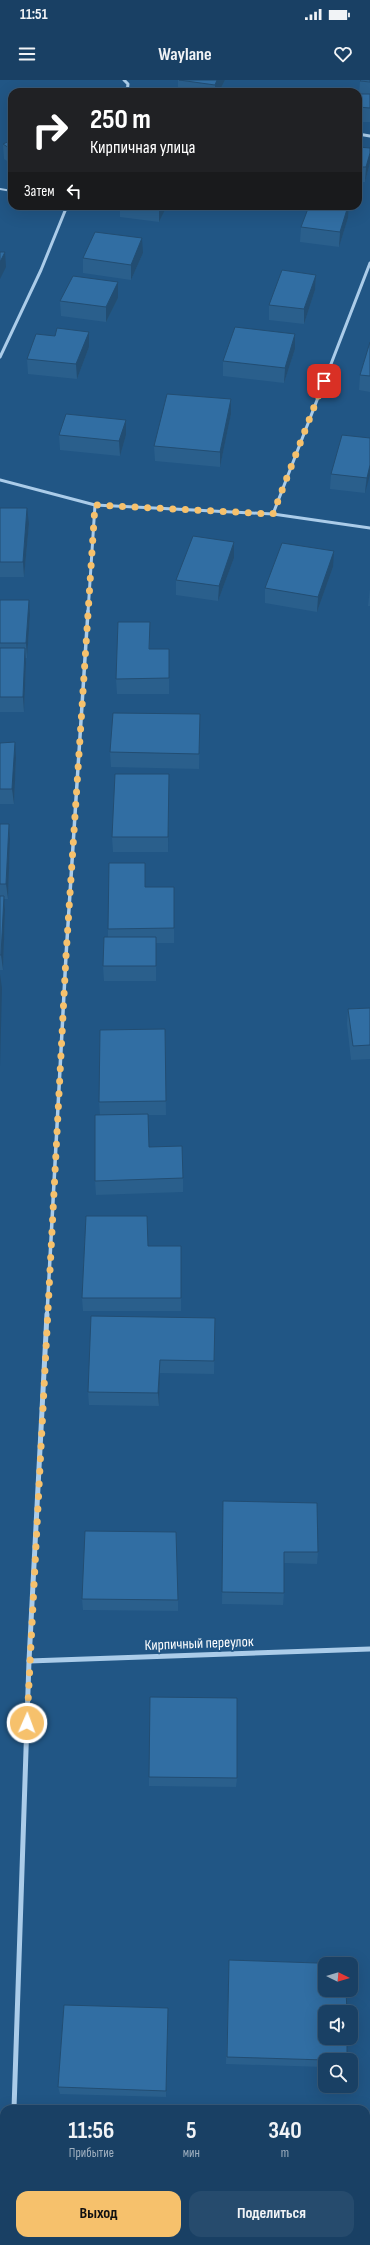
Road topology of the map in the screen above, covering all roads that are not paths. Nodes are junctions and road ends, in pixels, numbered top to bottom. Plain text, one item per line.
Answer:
1 (65, 210) edge
2 (370, 263) edge
3 (0, 357) edge
4 (0, 480) edge
5 (95, 505) junction
6 (273, 514) junction
7 (370, 528) edge
8 (370, 1649) edge
9 (29, 1661) junction
10 (14, 2105) edge

1 - 3 street
2 - 6 street
4 - 5 street
5 - 6 street
5 - 9 street
6 - 7 street
8 - 9 street, Кирпичный переулок
9 - 10 street

